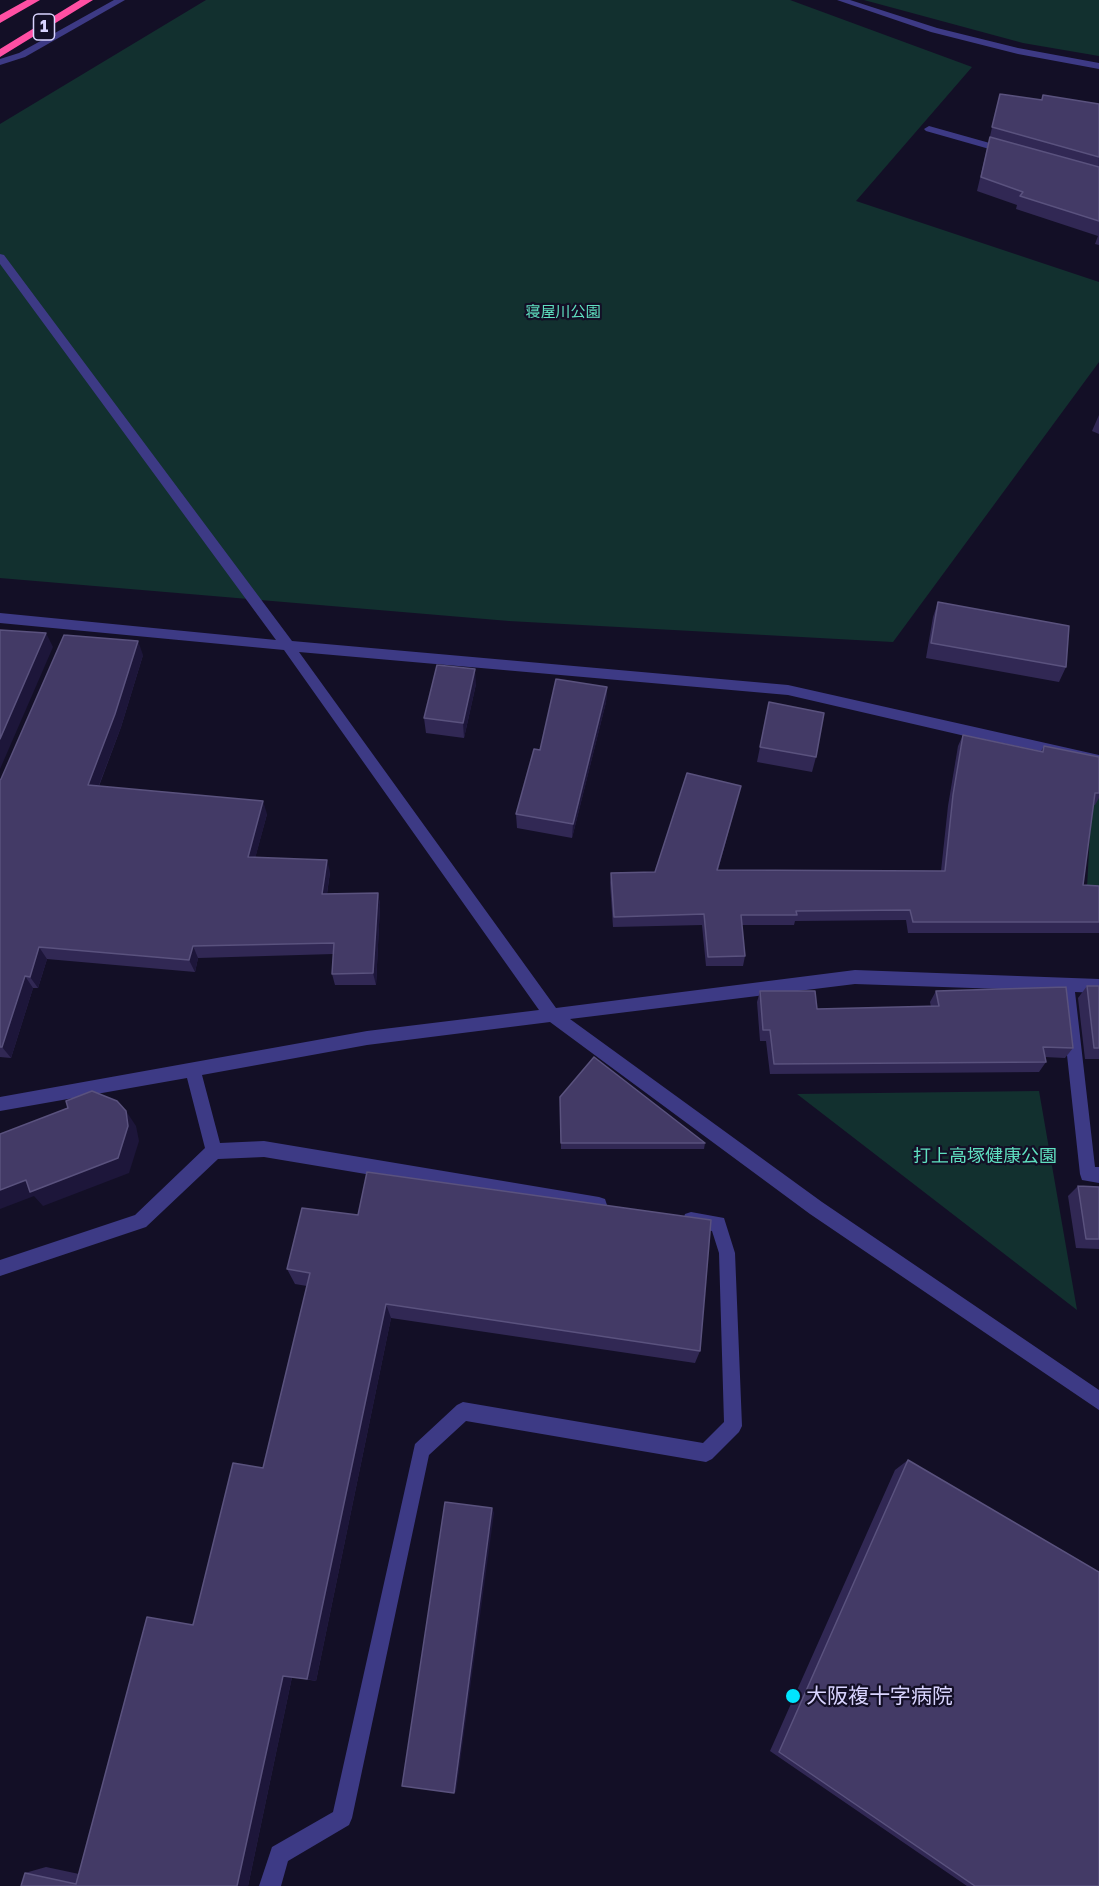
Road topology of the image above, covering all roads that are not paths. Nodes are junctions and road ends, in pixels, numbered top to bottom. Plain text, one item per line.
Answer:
1 (35, 0) edge
2 (88, 0) edge
3 (121, 0) edge
4 (841, 0) edge
5 (0, 20) edge
6 (0, 54) edge
7 (0, 62) edge
8 (1099, 66) edge
9 (929, 129) dead end
10 (1020, 155) edge
11 (0, 257) edge
12 (0, 618) edge
13 (288, 646) junction
14 (1099, 761) edge
15 (1067, 985) junction
16 (1099, 986) edge
17 (552, 1015) junction
18 (193, 1069) junction
19 (0, 1104) edge
20 (214, 1151) junction
21 (1099, 1174) edge
22 (613, 1207) edge
23 (671, 1216) edge
24 (0, 1268) edge
25 (1099, 1401) edge
26 (270, 1886) edge

1 - 5 highway
2 - 6 highway, 1
3 - 7 street
4 - 8 street
9 - 10 street
11 - 13 street
12 - 13 street
13 - 14 street
13 - 17 street
15 - 16 street
15 - 17 street
15 - 21 street
17 - 18 street
17 - 25 street
18 - 19 street
18 - 20 street
20 - 22 street
20 - 24 street
23 - 26 street

